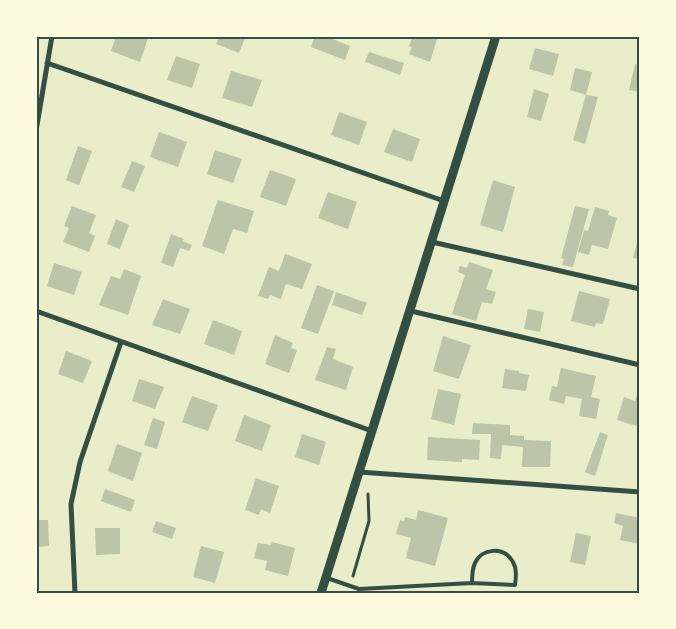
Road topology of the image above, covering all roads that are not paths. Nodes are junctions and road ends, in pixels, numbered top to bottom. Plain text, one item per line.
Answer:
1 (52, 36) edge
2 (496, 36) edge
3 (47, 63) junction
4 (36, 131) edge
5 (444, 201) junction
6 (432, 242) junction
7 (640, 289) edge
8 (36, 311) edge
9 (411, 311) junction
10 (121, 342) junction
11 (640, 365) edge
12 (372, 431) junction
13 (359, 472) junction
14 (640, 492) edge
15 (326, 578) junction
16 (472, 583) junction
17 (75, 593) edge
18 (322, 593) edge

1 - 3 street
2 - 5 street
3 - 4 street
3 - 5 street
5 - 6 street
6 - 7 street
6 - 9 street
8 - 10 street
9 - 11 street
9 - 12 street
10 - 12 street
10 - 17 street
12 - 13 street
13 - 14 street
13 - 15 street
15 - 16 lane
15 - 18 street
16 - 16 lane

